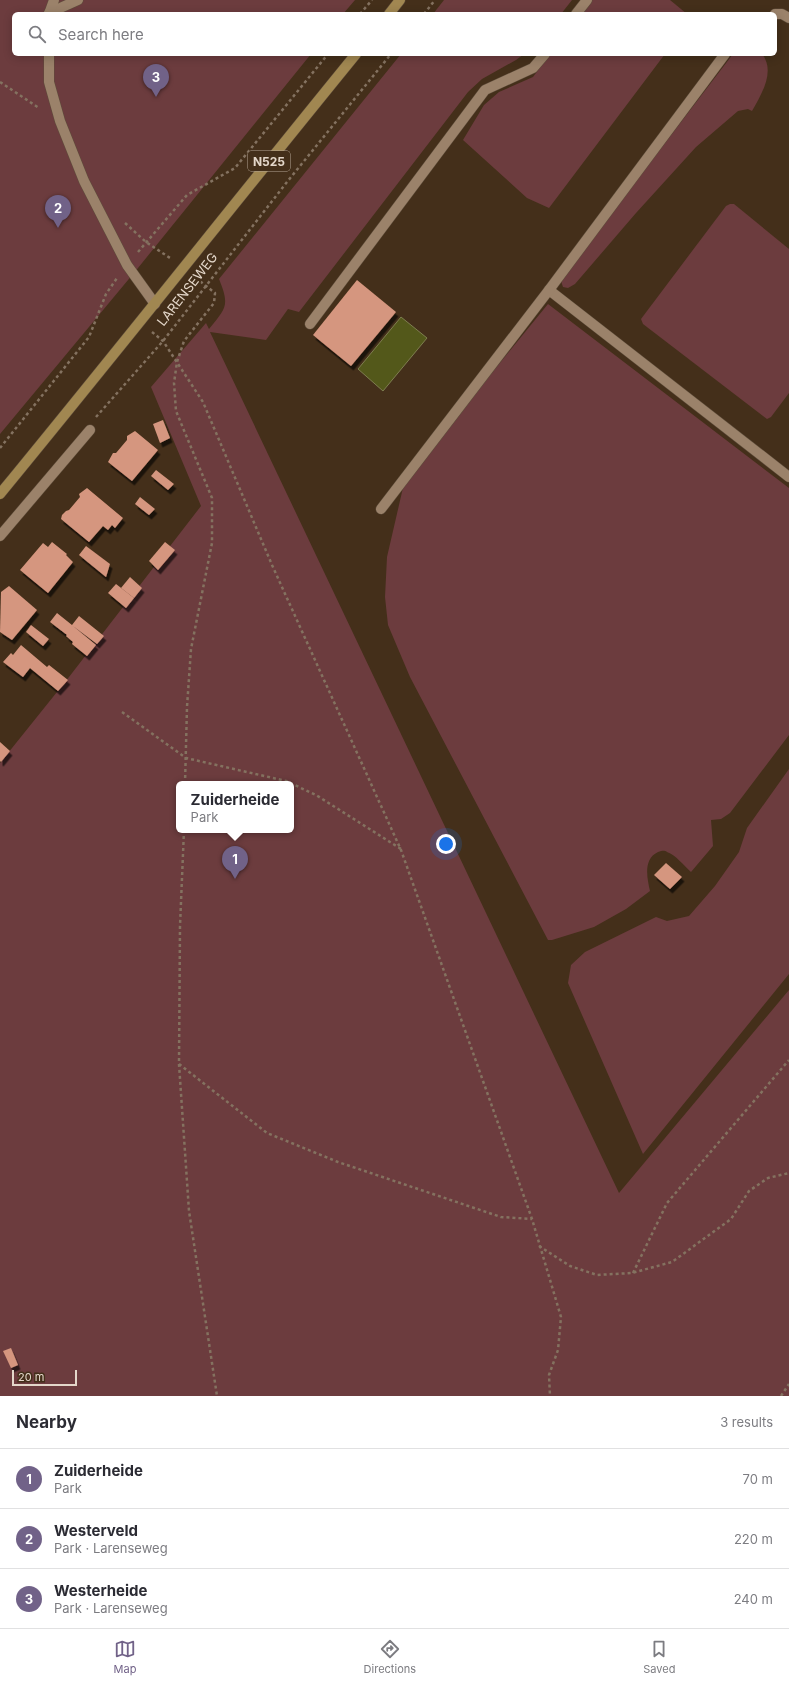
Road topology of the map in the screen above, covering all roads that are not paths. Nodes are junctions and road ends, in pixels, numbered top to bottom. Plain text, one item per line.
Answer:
1 (54, 0) edge
2 (78, 0) edge
3 (400, 0) edge
4 (587, 0) edge
5 (49, 12) edge
6 (51, 12) edge
7 (391, 12) edge
8 (578, 12) edge
9 (777, 14) edge
10 (789, 18) edge
11 (49, 56) edge
12 (354, 56) edge
13 (543, 56) edge
14 (724, 56) edge
15 (549, 290) junction
16 (154, 304) junction
17 (310, 324) dead end
18 (90, 430) road end
19 (789, 477) edge
20 (0, 494) edge
21 (381, 509) dead end
22 (0, 536) edge

1 - 5 street
2 - 6 street
3 - 7 main road
4 - 8 street
9 - 10 street
11 - 16 street
12 - 16 main road, LARENSEWEG / N525
13 - 17 street
14 - 15 street
15 - 19 street
15 - 21 street
16 - 20 main road, LARENSEWEG / N525
18 - 22 street

